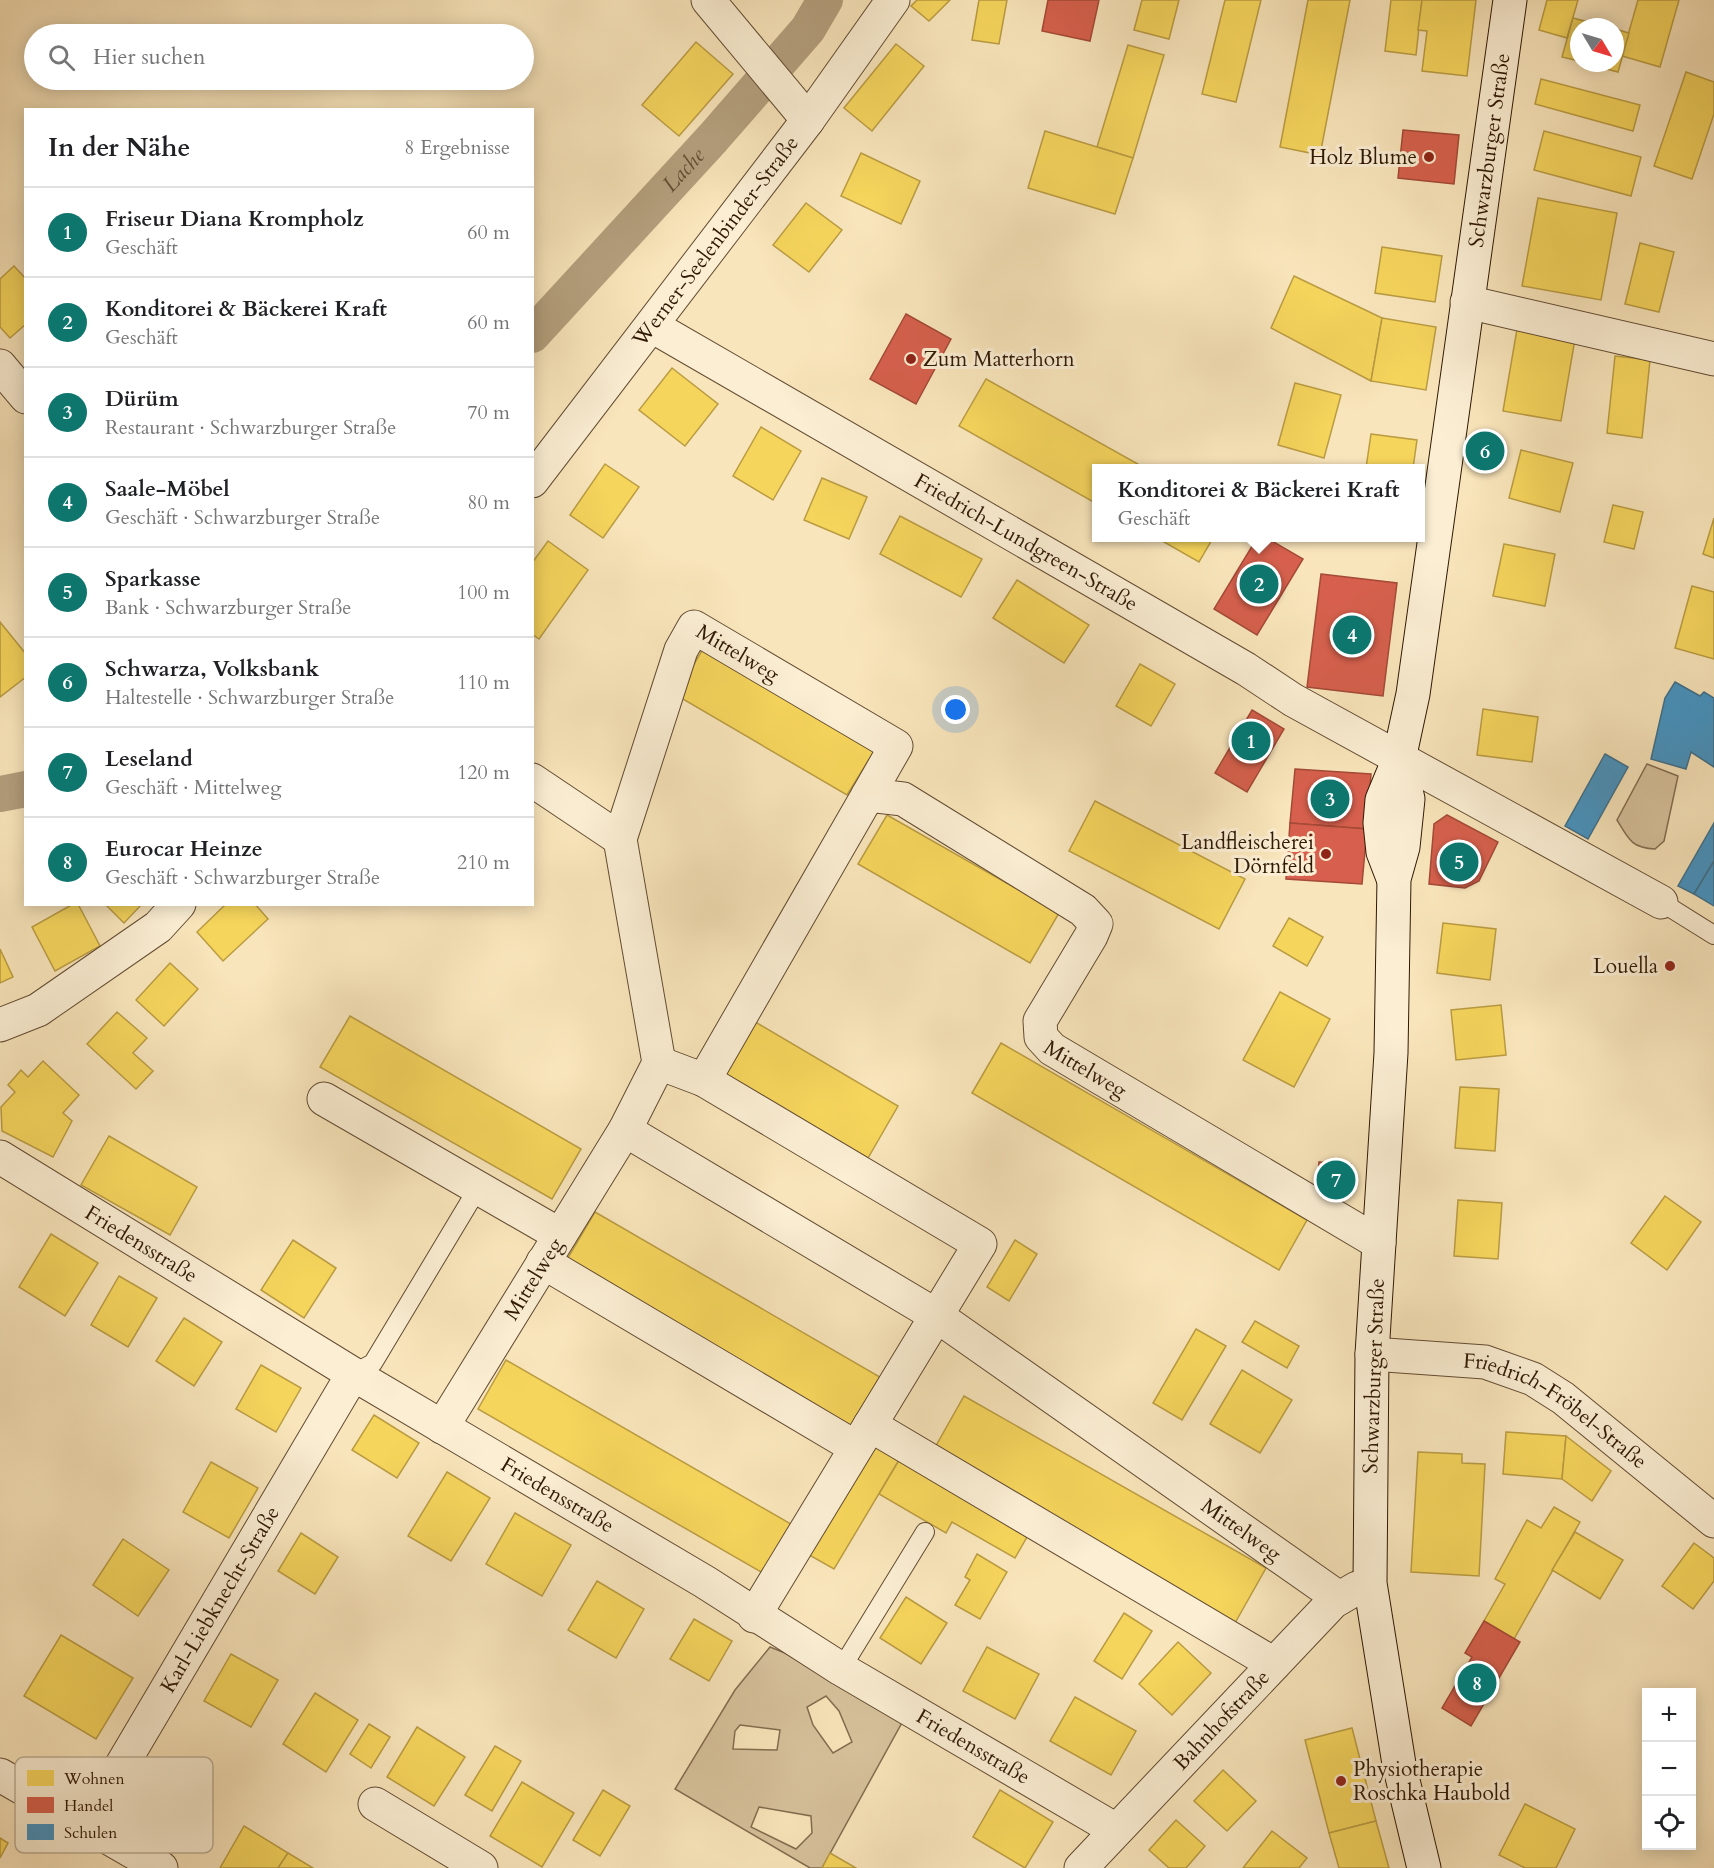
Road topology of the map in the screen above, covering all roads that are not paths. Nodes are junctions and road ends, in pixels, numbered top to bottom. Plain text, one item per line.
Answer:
1 (708, 0) edge
2 (893, 0) edge
3 (1510, 0) edge
4 (798, 109) junction
5 (1467, 302) junction
6 (652, 326) junction
7 (1714, 359) edge
8 (0, 366) edge
9 (24, 395) edge
10 (534, 478) edge
11 (1399, 759) junction
12 (534, 781) edge
13 (868, 795) junction
14 (620, 839) junction
15 (1661, 902) joint
16 (177, 906) edge
17 (1714, 935) edge
18 (0, 1025) edge
19 (658, 1063) junction
20 (704, 1080) junction
21 (324, 1100) dead end
22 (625, 1130) junction
23 (0, 1157) edge
24 (478, 1188) junction
25 (560, 1235) junction
26 (1379, 1243) junction
27 (543, 1262) junction
28 (937, 1316) junction
29 (1372, 1354) junction
30 (353, 1374) junction
31 (442, 1427) junction
32 (863, 1436) junction
33 (1714, 1521) edge
34 (925, 1532) dead end
35 (1370, 1583) junction
36 (1339, 1598) junction
37 (754, 1616) junction
38 (1274, 1664) junction
39 (841, 1669) junction
40 (127, 1757) edge
41 (0, 1775) edge
42 (15, 1783) edge
43 (375, 1804) dead end
44 (1116, 1830) junction
45 (135, 1853) edge
46 (160, 1868) edge
47 (481, 1868) edge
48 (1080, 1868) edge
49 (1424, 1868) edge

1 - 4 street
2 - 4 street, Werner-Seelenbinder-Straße
3 - 5 street, Schwarzburger Straße
4 - 6 street, Werner-Seelenbinder-Straße
5 - 7 street
5 - 11 street, Schwarzburger Straße
6 - 10 street, Werner-Seelenbinder-Straße
6 - 11 street, Friedrich-Lundgreen-Straße
8 - 9 street
11 - 15 street, Friedrich-Lundgreen-Straße
11 - 26 street, Schwarzburger Straße
12 - 14 street
13 - 14 street, Mittelweg
13 - 20 street, Mittelweg
13 - 26 street, Mittelweg
14 - 19 street, Mittelweg
15 - 17 lane
16 - 18 street
19 - 20 street
19 - 22 street, Mittelweg
20 - 28 street
21 - 24 street
22 - 25 street, Mittelweg
22 - 28 street, Mittelweg
23 - 30 street, Friedensstraße
24 - 25 street
24 - 30 lane
25 - 27 street, Mittelweg
26 - 29 street, Schwarzburger Straße
27 - 31 street, Mittelweg
27 - 32 street
28 - 32 street
28 - 36 street, Mittelweg
29 - 33 street, Friedrich-Fröbel-Straße
29 - 35 street, Schwarzburger Straße
30 - 31 street, Friedensstraße
30 - 40 street, Karl-Liebknecht-Straße
31 - 37 street, Friedensstraße
32 - 37 street
32 - 38 street
34 - 39 lane
35 - 36 street, Bahnhofstraße
35 - 49 street, Schwarzburger Straße
36 - 38 street, Bahnhofstraße
37 - 39 street, Friedensstraße
38 - 44 street, Bahnhofstraße
39 - 44 street, Friedensstraße
41 - 42 street
43 - 47 street
44 - 48 street, Bahnhofstraße
45 - 46 street

